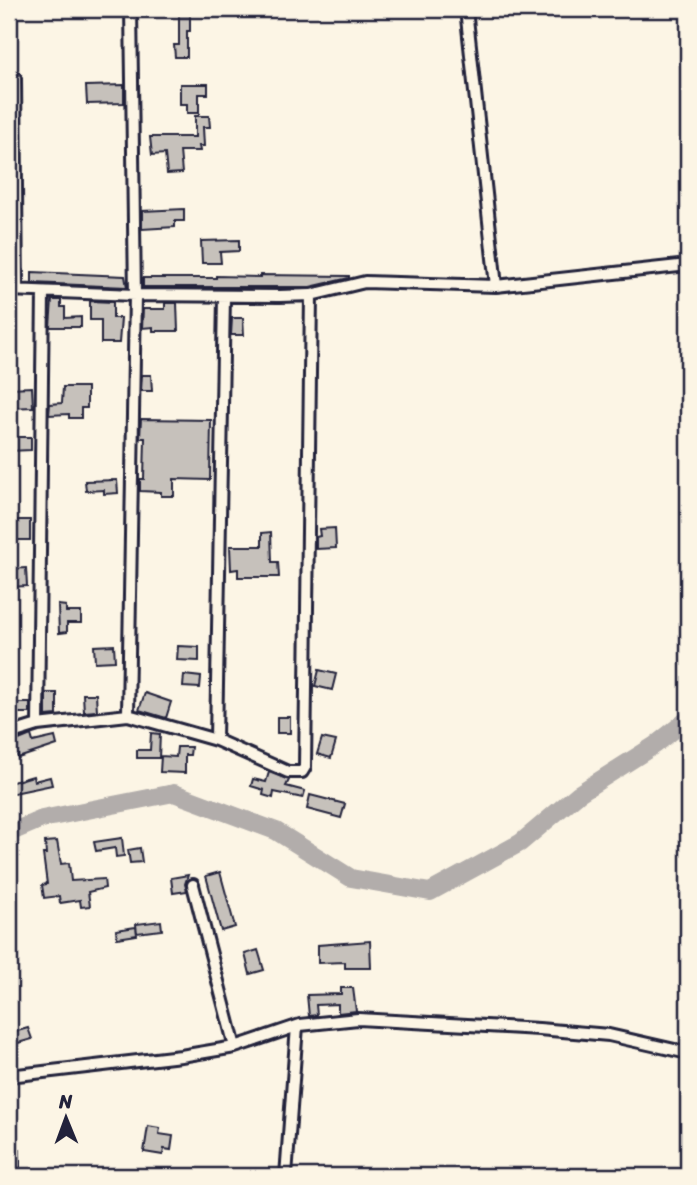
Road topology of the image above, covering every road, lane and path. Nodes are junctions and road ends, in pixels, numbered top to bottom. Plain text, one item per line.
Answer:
1 (131, 9) edge
2 (466, 9) edge
3 (15, 78) dead end
4 (688, 265) edge
5 (496, 286) junction
6 (13, 290) edge
7 (43, 292) junction
8 (135, 295) junction
9 (310, 295) junction
10 (224, 297) junction
11 (128, 715) junction
12 (38, 725) junction
13 (9, 734) edge
14 (216, 740) junction
15 (193, 885) dead end
16 (297, 1026) junction
17 (235, 1047) junction
18 (688, 1053) edge
19 (9, 1076) edge
20 (286, 1176) edge

1 - 8 street
2 - 5 street
3 - 6 street
4 - 5 street
5 - 9 street
6 - 7 street
7 - 8 street
7 - 12 street
8 - 10 street
8 - 11 street
9 - 10 street
9 - 14 street
10 - 14 street
11 - 12 street
11 - 14 street
12 - 13 street
15 - 17 street
16 - 17 street
16 - 18 street
16 - 20 street
17 - 19 street

